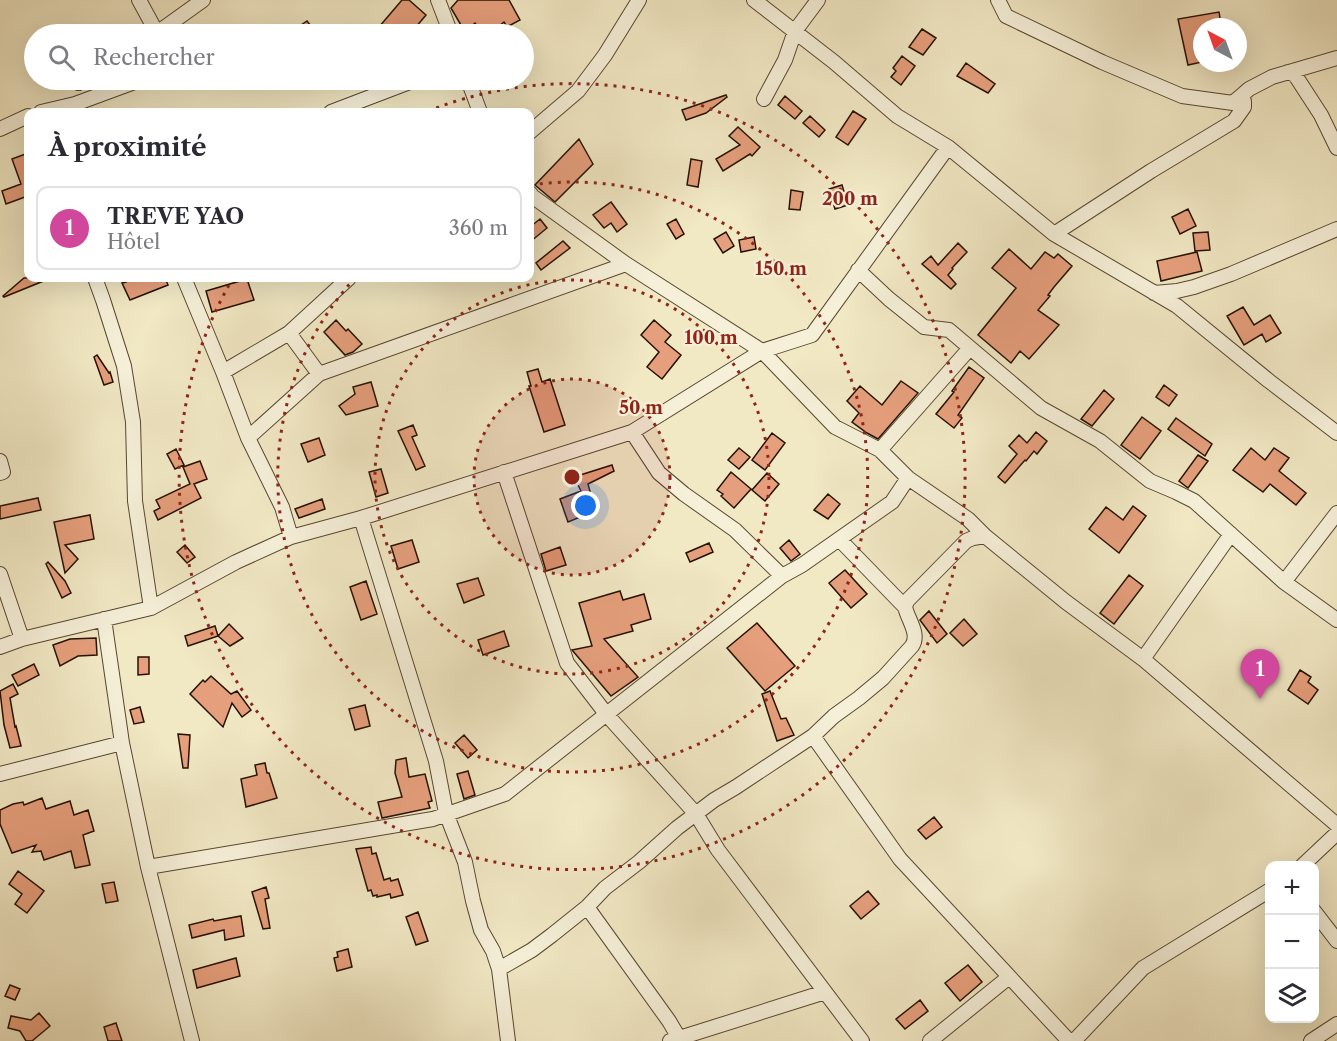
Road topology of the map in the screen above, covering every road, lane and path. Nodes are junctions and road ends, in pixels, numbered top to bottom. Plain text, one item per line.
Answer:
1 (139, 0) edge
2 (203, 0) edge
3 (438, 0) edge
4 (639, 0) edge
5 (754, 0) edge
6 (818, 0) edge
7 (998, 0) edge
8 (152, 24) edge
9 (171, 24) edge
10 (447, 24) edge
11 (795, 31) junction
12 (1337, 58) edge
13 (1288, 72) junction
14 (113, 90) edge
15 (389, 90) edge
16 (472, 90) edge
17 (764, 99) dead end
18 (1233, 104) junction
19 (58, 108) edge
20 (342, 108) edge
21 (478, 108) edge
22 (24, 118) edge
23 (0, 129) edge
24 (534, 129) edge
25 (948, 147) junction
26 (1337, 148) edge
27 (534, 197) edge
28 (1337, 229) edge
29 (1054, 234) junction
30 (626, 264) junction
31 (858, 270) junction
32 (96, 282) edge
33 (186, 282) edge
34 (345, 282) edge
35 (1154, 293) junction
36 (289, 333) junction
37 (970, 348) junction
38 (762, 351) junction
39 (223, 372) junction
40 (319, 374) junction
41 (632, 432) junction
42 (1337, 433) edge
43 (248, 438) junction
44 (880, 450) junction
45 (0, 461) edge
46 (504, 472) junction
47 (0, 473) edge
48 (908, 478) junction
49 (1337, 513) edge
50 (361, 518) junction
51 (1231, 534) junction
52 (985, 536) junction
53 (291, 537) junction
54 (839, 539) junction
55 (0, 574) edge
56 (782, 576) junction
57 (1284, 582) junction
58 (905, 607) junction
59 (151, 608) junction
60 (104, 619) junction
61 (1337, 620) edge
62 (22, 639) junction
63 (0, 647) edge
64 (1143, 659) junction
65 (607, 715) junction
66 (813, 736) junction
67 (123, 743) junction
68 (0, 774) edge
69 (446, 813) junction
70 (696, 814) junction
71 (1337, 825) edge
72 (1337, 833) edge
73 (1307, 861) edge
74 (148, 867) junction
75 (1265, 892) edge
76 (587, 907) junction
77 (1317, 915) edge
78 (1337, 940) edge
79 (499, 969) junction
80 (1009, 977) junction
81 (825, 992) junction
82 (1337, 1024) edge
83 (675, 1040) edge
84 (192, 1041) edge
85 (508, 1041) edge
86 (862, 1041) edge
87 (930, 1041) edge
88 (1069, 1041) edge
89 (1074, 1041) edge
90 (1311, 1041) edge

1 - 8 street
2 - 9 street
3 - 10 street
4 - 24 street
5 - 11 street
6 - 11 street
7 - 18 street
11 - 17 street
11 - 25 street
12 - 13 street
13 - 18 street
13 - 26 street
14 - 19 street
15 - 20 street
16 - 21 street
18 - 29 street
22 - 23 street
25 - 29 street
25 - 31 street
27 - 30 street
28 - 35 street
29 - 35 street
30 - 38 street
30 - 40 street
31 - 37 street
31 - 38 street
32 - 59 street
33 - 39 street
34 - 36 street
35 - 42 street
36 - 39 street
36 - 40 street
37 - 44 street
37 - 51 street
38 - 41 street
38 - 44 street
39 - 43 street
40 - 43 street
41 - 46 street
41 - 56 street
43 - 53 street
44 - 48 street
45 - 47 street
46 - 50 street
46 - 65 street
48 - 52 street
48 - 54 street
49 - 57 street
50 - 53 street
50 - 69 street
51 - 57 street
51 - 64 street
52 - 58 street
52 - 64 street
53 - 59 street
54 - 56 street
54 - 58 street
55 - 62 street
56 - 65 street
57 - 61 street
58 - 66 street
59 - 60 street
60 - 62 street
60 - 67 street
62 - 63 street
64 - 71 street
65 - 69 street
65 - 70 street
66 - 70 street
66 - 80 street
67 - 68 street
67 - 74 street
69 - 74 street
69 - 79 street
70 - 76 street
70 - 81 street
72 - 73 street
74 - 84 street
75 - 89 street
76 - 79 street
76 - 83 street
77 - 78 street
79 - 85 street
80 - 87 street
80 - 88 street
81 - 83 street
81 - 86 street
82 - 90 street

